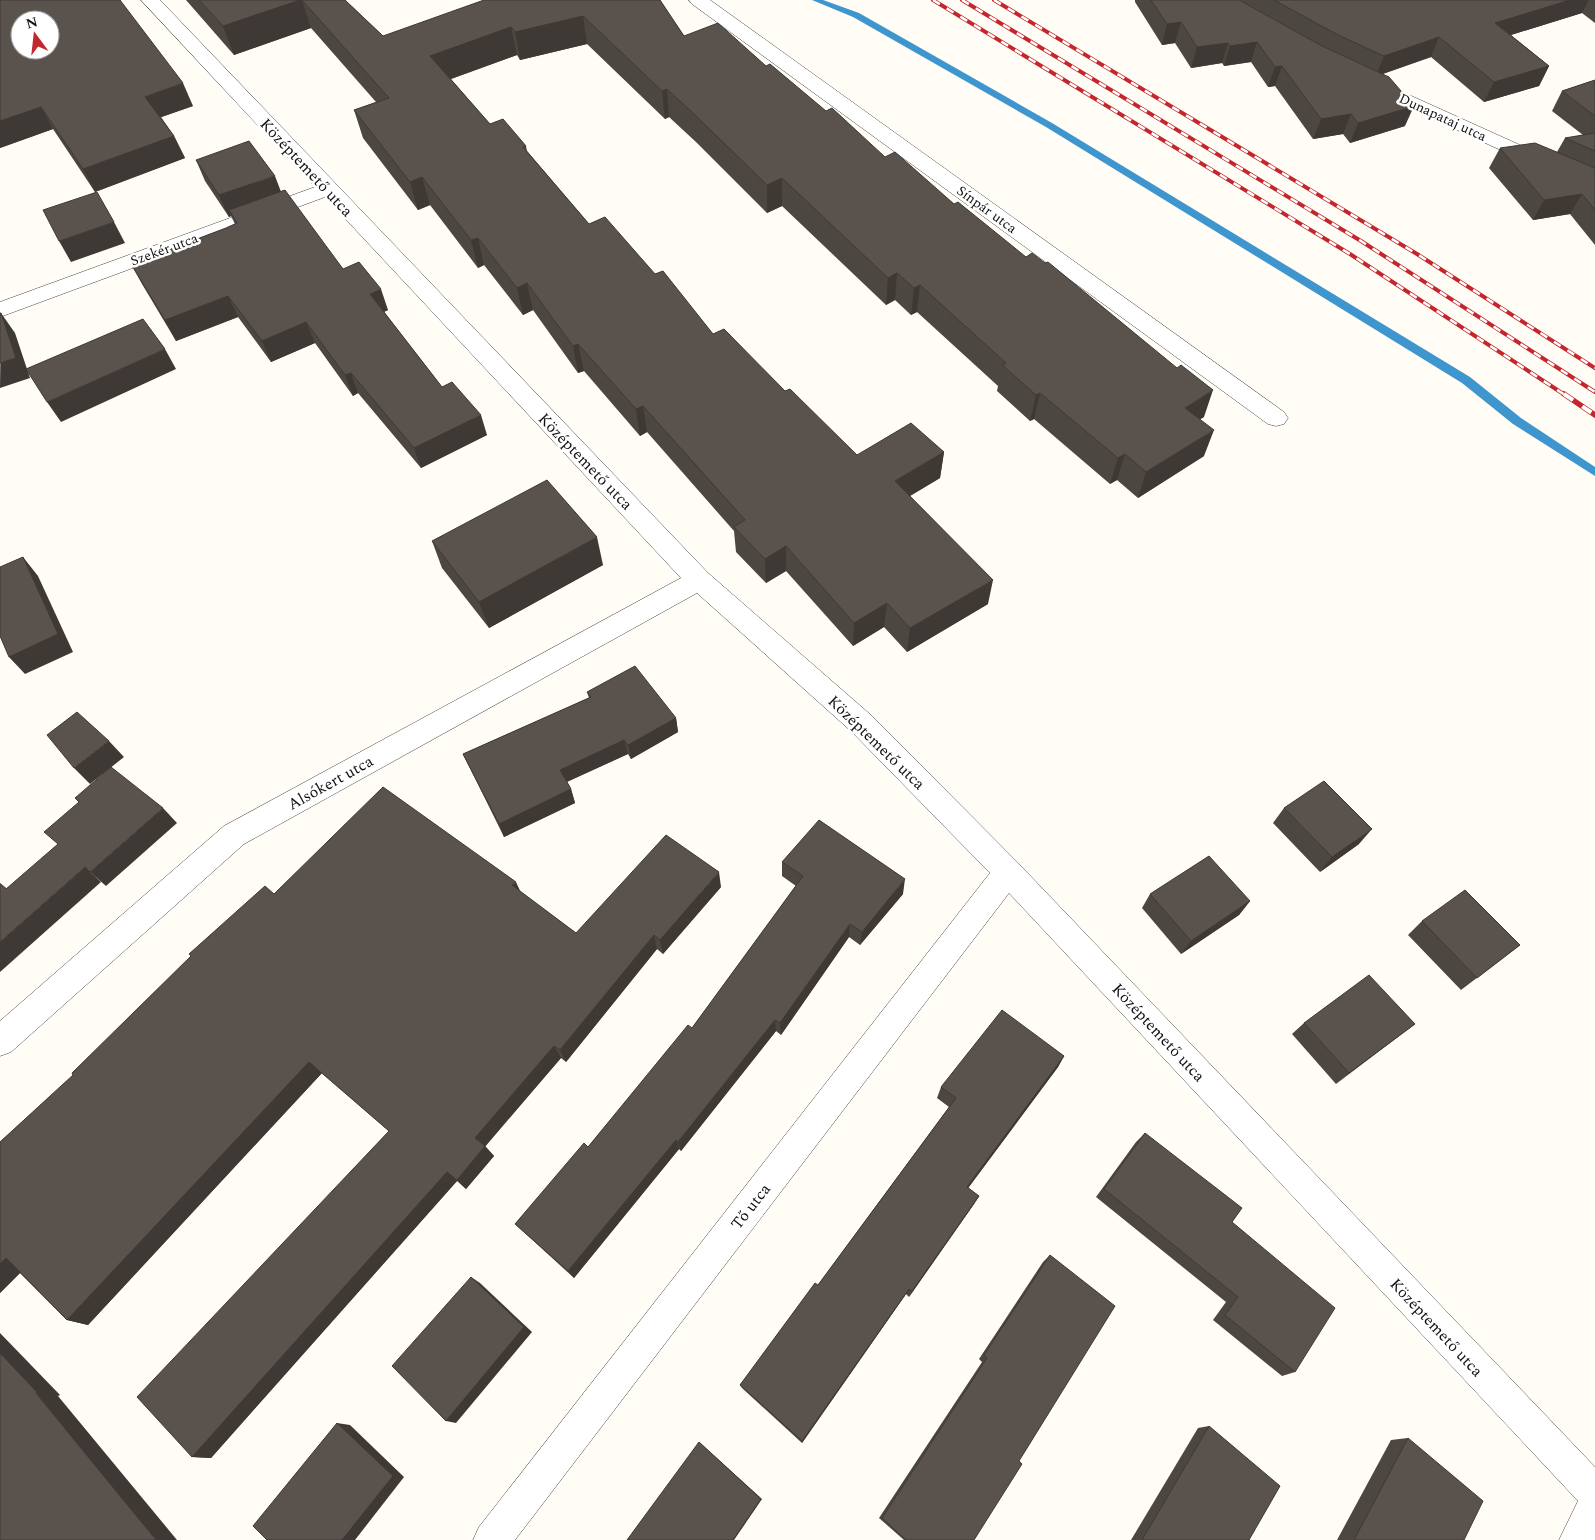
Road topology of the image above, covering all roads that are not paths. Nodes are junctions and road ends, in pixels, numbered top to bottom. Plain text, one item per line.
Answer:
1 (150, 0) edge
2 (698, 0) edge
3 (1358, 77) edge
4 (1595, 187) edge
5 (328, 189) junction
6 (0, 310) edge
7 (1276, 418) dead end
8 (699, 580) junction
9 (1008, 872) junction
10 (0, 1041) edge
11 (1595, 1493) edge
12 (1595, 1504) edge
13 (492, 1540) edge
14 (1578, 1540) edge

1 - 5 street, Középtemető utca
2 - 7 street, Sínpár utca
3 - 4 street, Dunapataj utca
5 - 6 street, Szekér utca
5 - 8 street, Középtemető utca
8 - 9 street, Középtemető utca
8 - 10 street, Alsókert utca
9 - 11 street, Középtemető utca
9 - 13 street, Tő utca
12 - 14 street

